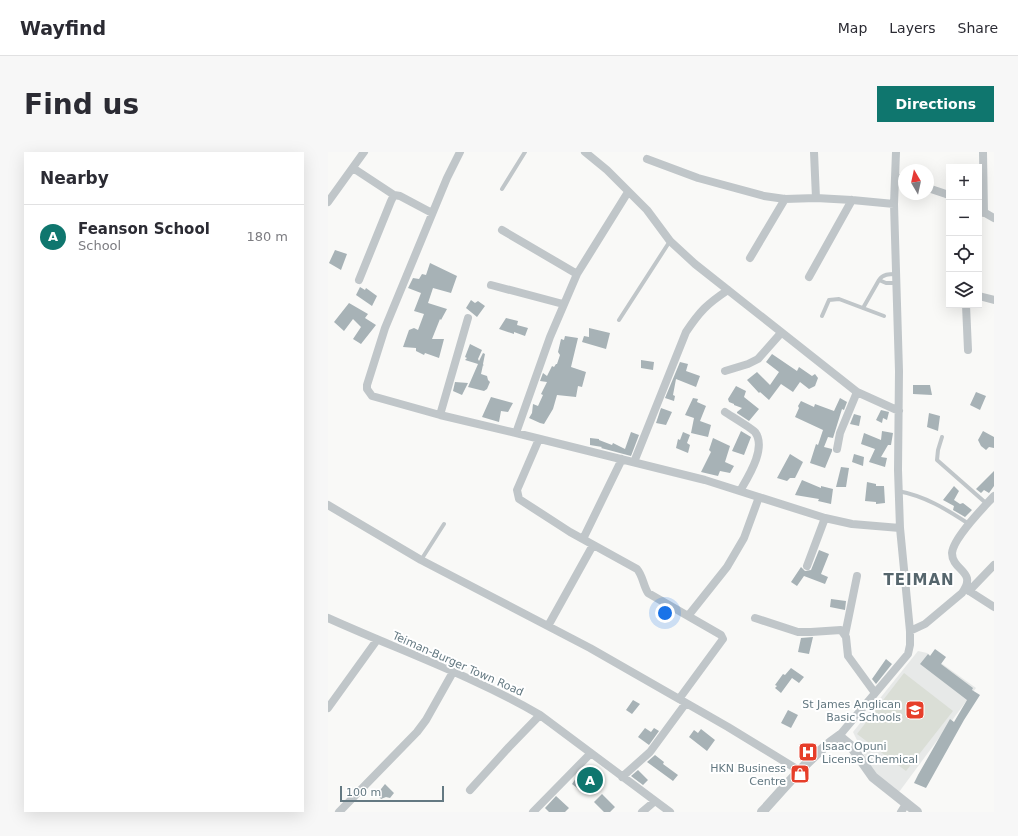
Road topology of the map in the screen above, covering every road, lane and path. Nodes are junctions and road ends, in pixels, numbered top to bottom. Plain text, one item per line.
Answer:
1 (364, 152) edge
2 (460, 152) edge
3 (526, 152) edge
4 (585, 152) edge
5 (814, 152) edge
6 (896, 152) edge
7 (983, 152) edge
8 (647, 159) dead end
9 (898, 166) edge
10 (353, 168) junction
11 (898, 187) edge
12 (502, 189) dead end
13 (934, 190) edge
14 (628, 192) junction
15 (946, 194) edge
16 (394, 195) junction
17 (816, 198) junction
18 (785, 199) junction
19 (852, 200) junction
20 (328, 202) edge
21 (894, 204) junction
22 (982, 211) edge
23 (432, 213) junction
24 (994, 218) edge
25 (502, 230) dead end
26 (670, 241) junction
27 (750, 258) dead end
28 (577, 274) junction
29 (896, 274) junction
30 (809, 277) dead end
31 (359, 280) dead end
32 (879, 280) junction
33 (896, 283) junction
34 (491, 286) dead end
35 (728, 290) junction
36 (982, 297) edge
37 (994, 300) edge
38 (563, 304) junction
39 (863, 308) junction
40 (966, 308) edge
41 (822, 316) dead end
42 (884, 316) dead end
43 (468, 318) dead end
44 (619, 320) dead end
45 (781, 333) junction
46 (968, 350) dead end
47 (725, 371) dead end
48 (857, 392) junction
49 (899, 411) junction
50 (725, 412) dead end
51 (440, 415) junction
52 (516, 433) junction
53 (942, 437) dead end
54 (539, 439) junction
55 (837, 450) dead end
56 (622, 459) junction
57 (634, 462) junction
58 (740, 491) junction
59 (898, 491) junction
60 (994, 496) edge
61 (759, 497) junction
62 (987, 504) junction
63 (328, 505) edge
64 (825, 518) junction
65 (444, 524) dead end
66 (968, 524) junction
67 (900, 528) junction
68 (583, 539) junction
69 (593, 545) junction
70 (421, 560) junction
71 (994, 565) edge
72 (807, 566) dead end
73 (857, 576) dead end
74 (967, 590) junction
75 (994, 607) edge
76 (688, 616) junction
77 (328, 618) edge
78 (755, 618) dead end
79 (548, 626) junction
80 (910, 631) junction
81 (845, 635) junction
82 (377, 640) junction
83 (453, 672) junction
84 (875, 693) junction
85 (679, 699) junction
86 (686, 703) junction
87 (328, 708) edge
88 (540, 715) junction
89 (840, 736) junction
90 (591, 753) junction
91 (800, 771) junction
92 (622, 777) junction
93 (470, 790) dead end
94 (655, 801) junction
95 (903, 808) edge
96 (339, 812) edge
97 (533, 812) edge
98 (642, 812) edge
99 (670, 812) edge
100 (762, 812) edge
101 (917, 812) edge

1 - 10 street
2 - 23 street
3 - 12 lane
4 - 14 street
5 - 17 street
6 - 9 street
7 - 22 street
8 - 18 street
10 - 16 street
10 - 20 street
11 - 21 street
13 - 15 street
14 - 26 street
14 - 28 street
16 - 23 street
16 - 31 street
17 - 18 street
17 - 19 street
18 - 27 street
19 - 21 street
19 - 30 street
21 - 29 street
22 - 24 street
23 - 51 street
25 - 28 street
26 - 35 street
26 - 44 lane
28 - 38 street
29 - 32 lane
29 - 33 street
32 - 33 lane
32 - 39 lane
33 - 49 street
34 - 38 street
35 - 45 street
35 - 57 street
36 - 37 street
38 - 52 street
39 - 41 lane
39 - 42 lane
40 - 46 street
43 - 51 street
45 - 47 street
45 - 48 street
48 - 49 street
48 - 55 street
49 - 59 street
50 - 58 street
51 - 52 street
52 - 54 street
53 - 62 lane
54 - 56 street
54 - 68 street
56 - 57 street
56 - 68 street
57 - 58 street
58 - 61 street
59 - 66 lane
59 - 67 street
60 - 62 street
61 - 64 street
61 - 76 street
62 - 66 street
63 - 70 street
64 - 67 street
64 - 72 street
65 - 70 lane
66 - 74 street
67 - 80 street
68 - 69 street
69 - 76 street
69 - 79 street
70 - 79 street
71 - 74 street
73 - 81 street
74 - 75 street
74 - 80 street
76 - 85 street
77 - 82 street, Teiman-Burger Town Road
78 - 81 street
79 - 85 street
80 - 84 street
81 - 84 street
82 - 83 street, Teiman-Burger Town Road
82 - 87 street
83 - 88 street, Teiman-Burger Town Road
83 - 96 street
84 - 89 street
85 - 86 street
86 - 91 street
86 - 92 street
88 - 90 street, Teiman-Burger Town Road
88 - 93 street
89 - 91 street
89 - 95 street
90 - 92 street, Teiman-Burger Town Road
90 - 97 street
91 - 100 street
92 - 94 street, Teiman-Burger Town Road
94 - 98 street
94 - 99 street, Teiman-Burger Town Road
95 - 101 street

